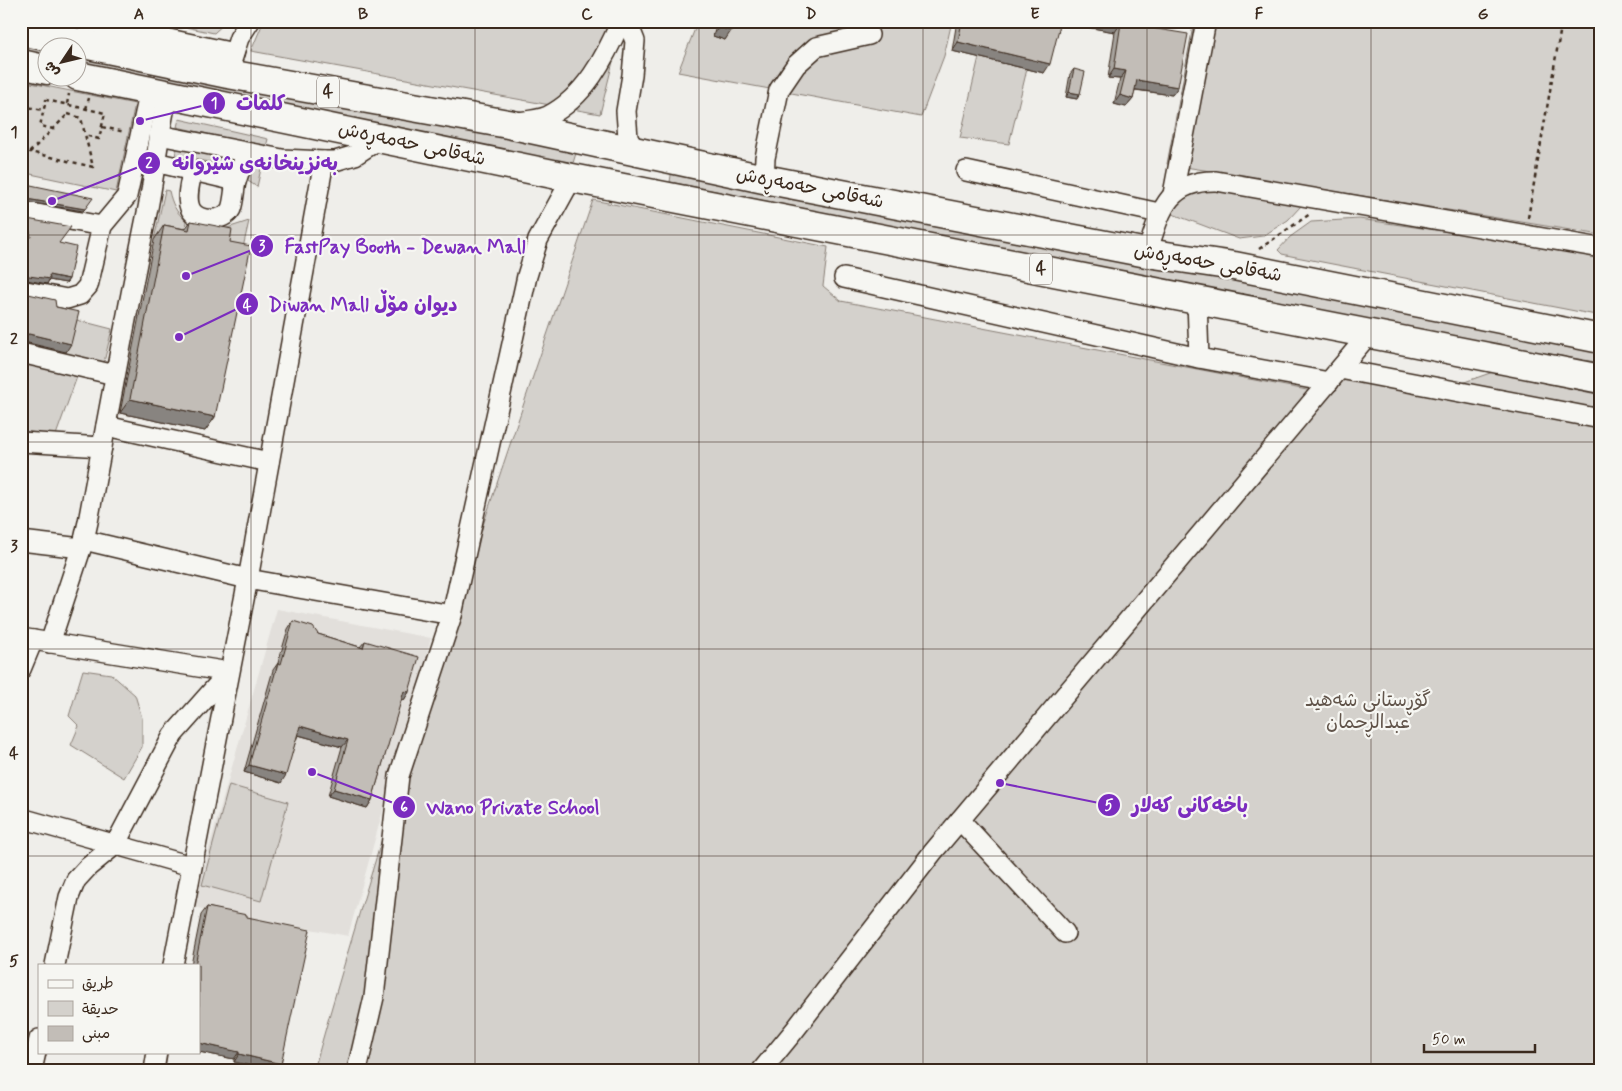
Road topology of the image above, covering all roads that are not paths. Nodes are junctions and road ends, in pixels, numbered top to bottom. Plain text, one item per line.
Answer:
1 (85, 21) edge
2 (250, 21) edge
3 (621, 21) edge
4 (627, 21) edge
5 (1206, 21) edge
6 (21, 31) edge
7 (869, 35) dead end
8 (21, 64) edge
9 (231, 64) junction
10 (38, 68) edge
11 (88, 78) edge
12 (159, 92) junction
13 (508, 124) junction
14 (159, 135) junction
15 (381, 138) junction
16 (636, 152) junction
17 (247, 153) junction
18 (324, 161) junction
19 (155, 162) junction
20 (966, 171) dead end
21 (192, 172) junction
22 (572, 178) junction
23 (764, 179) junction
24 (236, 181) junction
25 (1173, 194) junction
26 (21, 211) edge
27 (1160, 213) junction
28 (102, 226) junction
29 (1601, 248) edge
30 (1147, 253) junction
31 (844, 278) dead end
32 (21, 290) edge
33 (1197, 300) junction
34 (1369, 334) junction
35 (1601, 339) edge
36 (21, 354) edge
37 (1199, 358) junction
38 (115, 375) junction
39 (1335, 375) junction
40 (1601, 379) edge
41 (1601, 420) edge
42 (106, 426) junction
43 (21, 442) edge
44 (102, 446) junction
45 (269, 462) junction
46 (21, 541) edge
47 (83, 544) junction
48 (248, 579) junction
49 (452, 615) junction
50 (35, 640) edge
51 (21, 669) edge
52 (229, 672) junction
53 (21, 818) edge
54 (960, 820) junction
55 (115, 845) junction
56 (191, 866) junction
57 (1066, 933) dead end
58 (55, 964) edge
59 (173, 964) edge
60 (38, 1043) edge
61 (157, 1054) edge
62 (32, 1070) edge
63 (154, 1070) edge
64 (357, 1070) edge
65 (762, 1070) edge

1 - 9 street
2 - 9 street
3 - 13 street
4 - 16 street
5 - 25 street
6 - 9 highway, شەقامی حەمەڕەش / 4
7 - 23 street
8 - 10 highway
9 - 13 highway, شەقامی حەمەڕەش / 4
11 - 12 highway, شەقامی حەمەڕەش / 4
12 - 14 street
12 - 15 highway, شەقامی حەمەڕەش / 4
12 - 28 street
13 - 16 highway, شەقامی حەمەڕەش / 4
14 - 17 street
14 - 19 street
15 - 18 street
15 - 22 highway, شەقامی حەمەڕەش / 4
16 - 23 highway, شەقامی حەمەڕەش / 4
17 - 18 street
17 - 24 street
18 - 45 street
19 - 21 street
19 - 38 street
20 - 27 street
21 - 24 street
21 - 24 street
22 - 33 highway, شەقامی حەمەڕەش / 4
22 - 49 street
23 - 30 highway, شەقامی حەمەڕەش / 4
25 - 27 street
25 - 29 street
26 - 28 street
27 - 30 street
28 - 32 street
30 - 35 highway, شەقامی حەمەڕەش / 4
31 - 37 street
33 - 34 highway, شەقامی حەمەڕەش / 4
33 - 37 street
34 - 39 street
34 - 40 highway, شەقامی حەمەڕەش / 4
36 - 38 street
37 - 39 street
38 - 42 street
39 - 41 street
39 - 54 street
42 - 44 street
42 - 45 street
43 - 44 street
44 - 47 street
45 - 48 street
46 - 47 street
47 - 48 street
47 - 50 street
48 - 49 street
48 - 52 street
49 - 64 street
50 - 51 street
50 - 52 street
52 - 55 street
52 - 56 street
53 - 55 street
54 - 57 street
54 - 65 street
55 - 56 street
55 - 58 street
56 - 59 street
60 - 62 street
61 - 63 street

